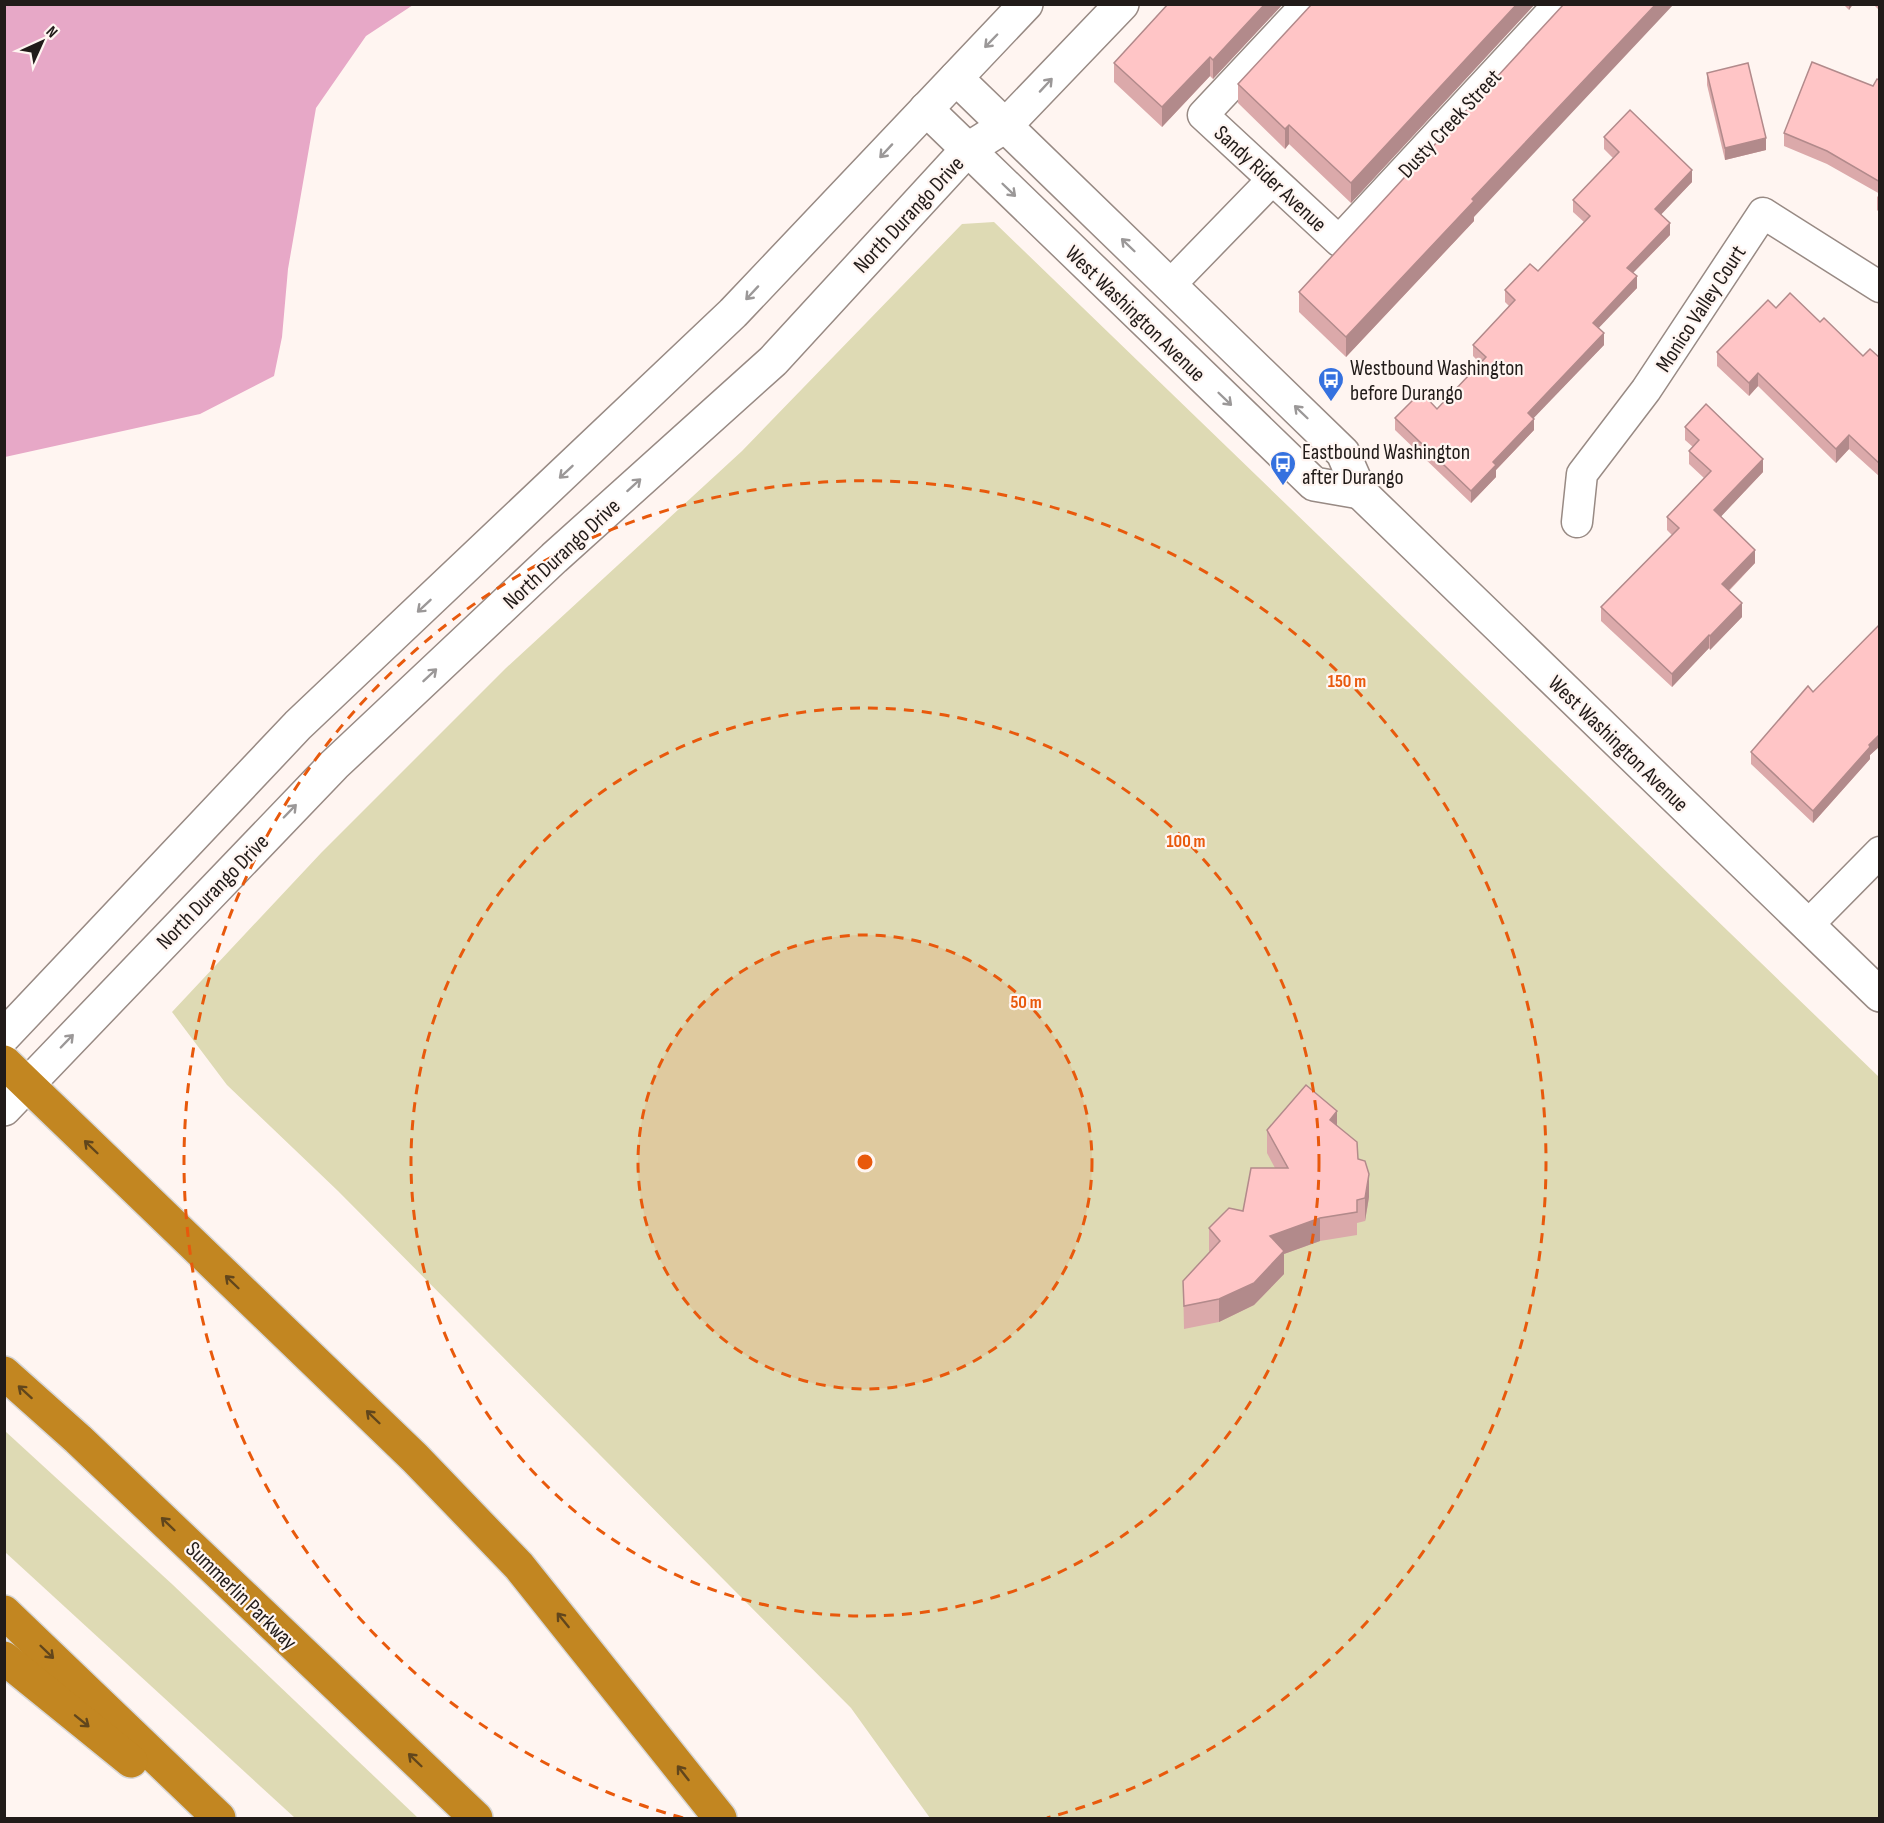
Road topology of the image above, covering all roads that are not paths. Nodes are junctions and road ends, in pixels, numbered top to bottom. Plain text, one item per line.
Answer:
1 (1026, 4) edge
2 (1122, 4) edge
3 (1307, 4) edge
4 (1559, 4) edge
5 (956, 78) junction
6 (926, 109) junction
7 (1005, 126) junction
8 (967, 150) junction
9 (1272, 180) junction
10 (1339, 242) joint
11 (1170, 285) junction
12 (1880, 287) edge
13 (1359, 492) junction
14 (1577, 522) dead end
15 (1880, 852) edge
16 (1808, 926) junction
17 (1880, 995) edge
18 (4, 1035) edge
19 (16, 1073) edge
20 (4, 1108) edge
21 (4, 1373) edge
22 (4, 1612) edge
23 (4, 1658) edge
24 (202, 1818) edge
25 (219, 1818) edge
26 (476, 1818) edge
27 (720, 1818) edge

1 -> 5 main road
7 -> 2 main road, North Durango Drive
3 - 9 street, Sandy Rider Avenue
4 - 10 street, Dusty Creek Street
5 - 6 main road
5 - 7 main road, West Washington Avenue
6 - 8 main road, West Washington Avenue
6 -> 18 main road
7 - 8 main road, North Durango Drive
11 -> 7 main road, West Washington Avenue
8 -> 13 main road, West Washington Avenue
19 -> 8 main road, North Durango Drive
9 - 10 street, Sandy Rider Avenue
9 - 11 street
13 -> 11 main road, West Washington Avenue
12 - 14 street, Monico Valley Court
13 - 16 main road, West Washington Avenue
15 - 16 street
16 - 17 main road, West Washington Avenue
19 - 20 main road, North Durango Drive
27 -> 19 highway
26 -> 21 highway, Summerlin Parkway
22 -> 25 highway
23 -> 24 highway

